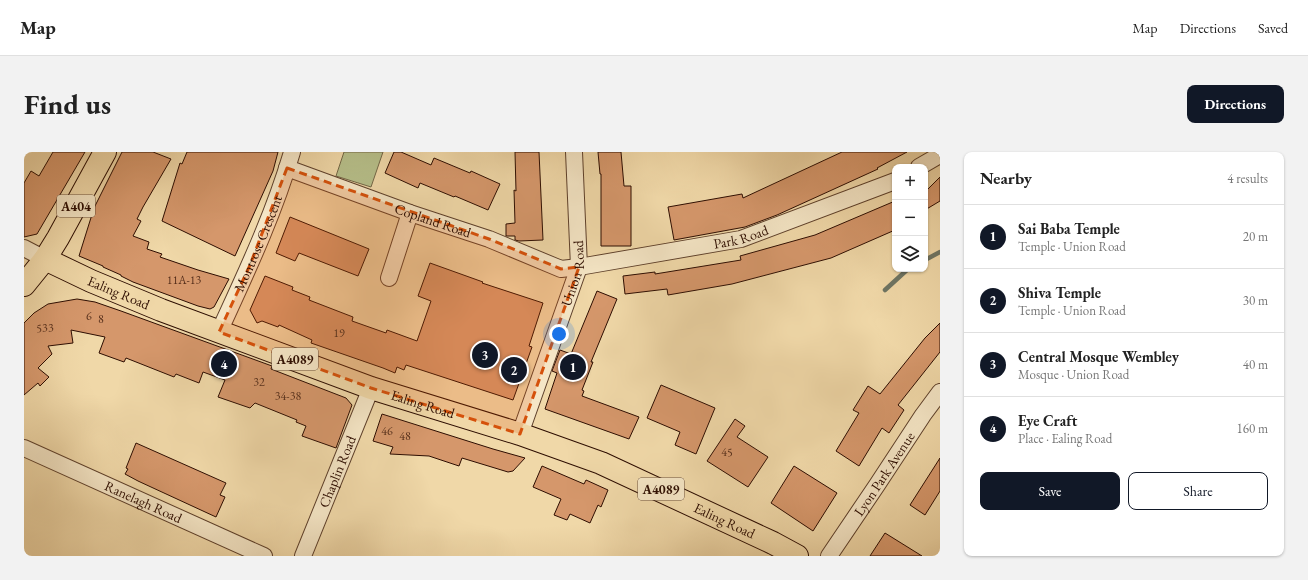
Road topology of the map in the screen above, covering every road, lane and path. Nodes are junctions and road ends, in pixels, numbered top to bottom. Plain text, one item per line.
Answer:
1 (105, 152) edge
2 (292, 152) edge
3 (574, 152) edge
4 (939, 152) edge
5 (924, 164) edge
6 (287, 168) junction
7 (892, 181) edge
8 (410, 214) junction
9 (24, 248) edge
10 (45, 259) junction
11 (579, 267) junction
12 (389, 278) dead end
13 (24, 285) edge
14 (219, 332) junction
15 (371, 388) junction
16 (940, 392) edge
17 (520, 434) junction
18 (24, 448) edge
19 (264, 556) edge
20 (304, 556) edge
21 (796, 556) edge
22 (829, 556) edge

1 - 10 main road, A404
2 - 6 street, Montrose Crescent
3 - 11 street, Union Road
4 - 5 street
6 - 8 street, Copland Road
6 - 14 street, Montrose Crescent
7 - 11 street, Park Road
8 - 11 street, Copland Road
8 - 12 street
9 - 10 street
10 - 13 main road, A404
10 - 14 main road, Ealing Road / A4089
11 - 17 street, Union Road
14 - 15 main road, Ealing Road / A4089
15 - 17 main road, Ealing Road / A4089
15 - 20 street, Chaplin Road
16 - 22 street, Lyon Park Avenue
17 - 21 main road, Ealing Road / A4089
18 - 19 street, Ranelagh Road

